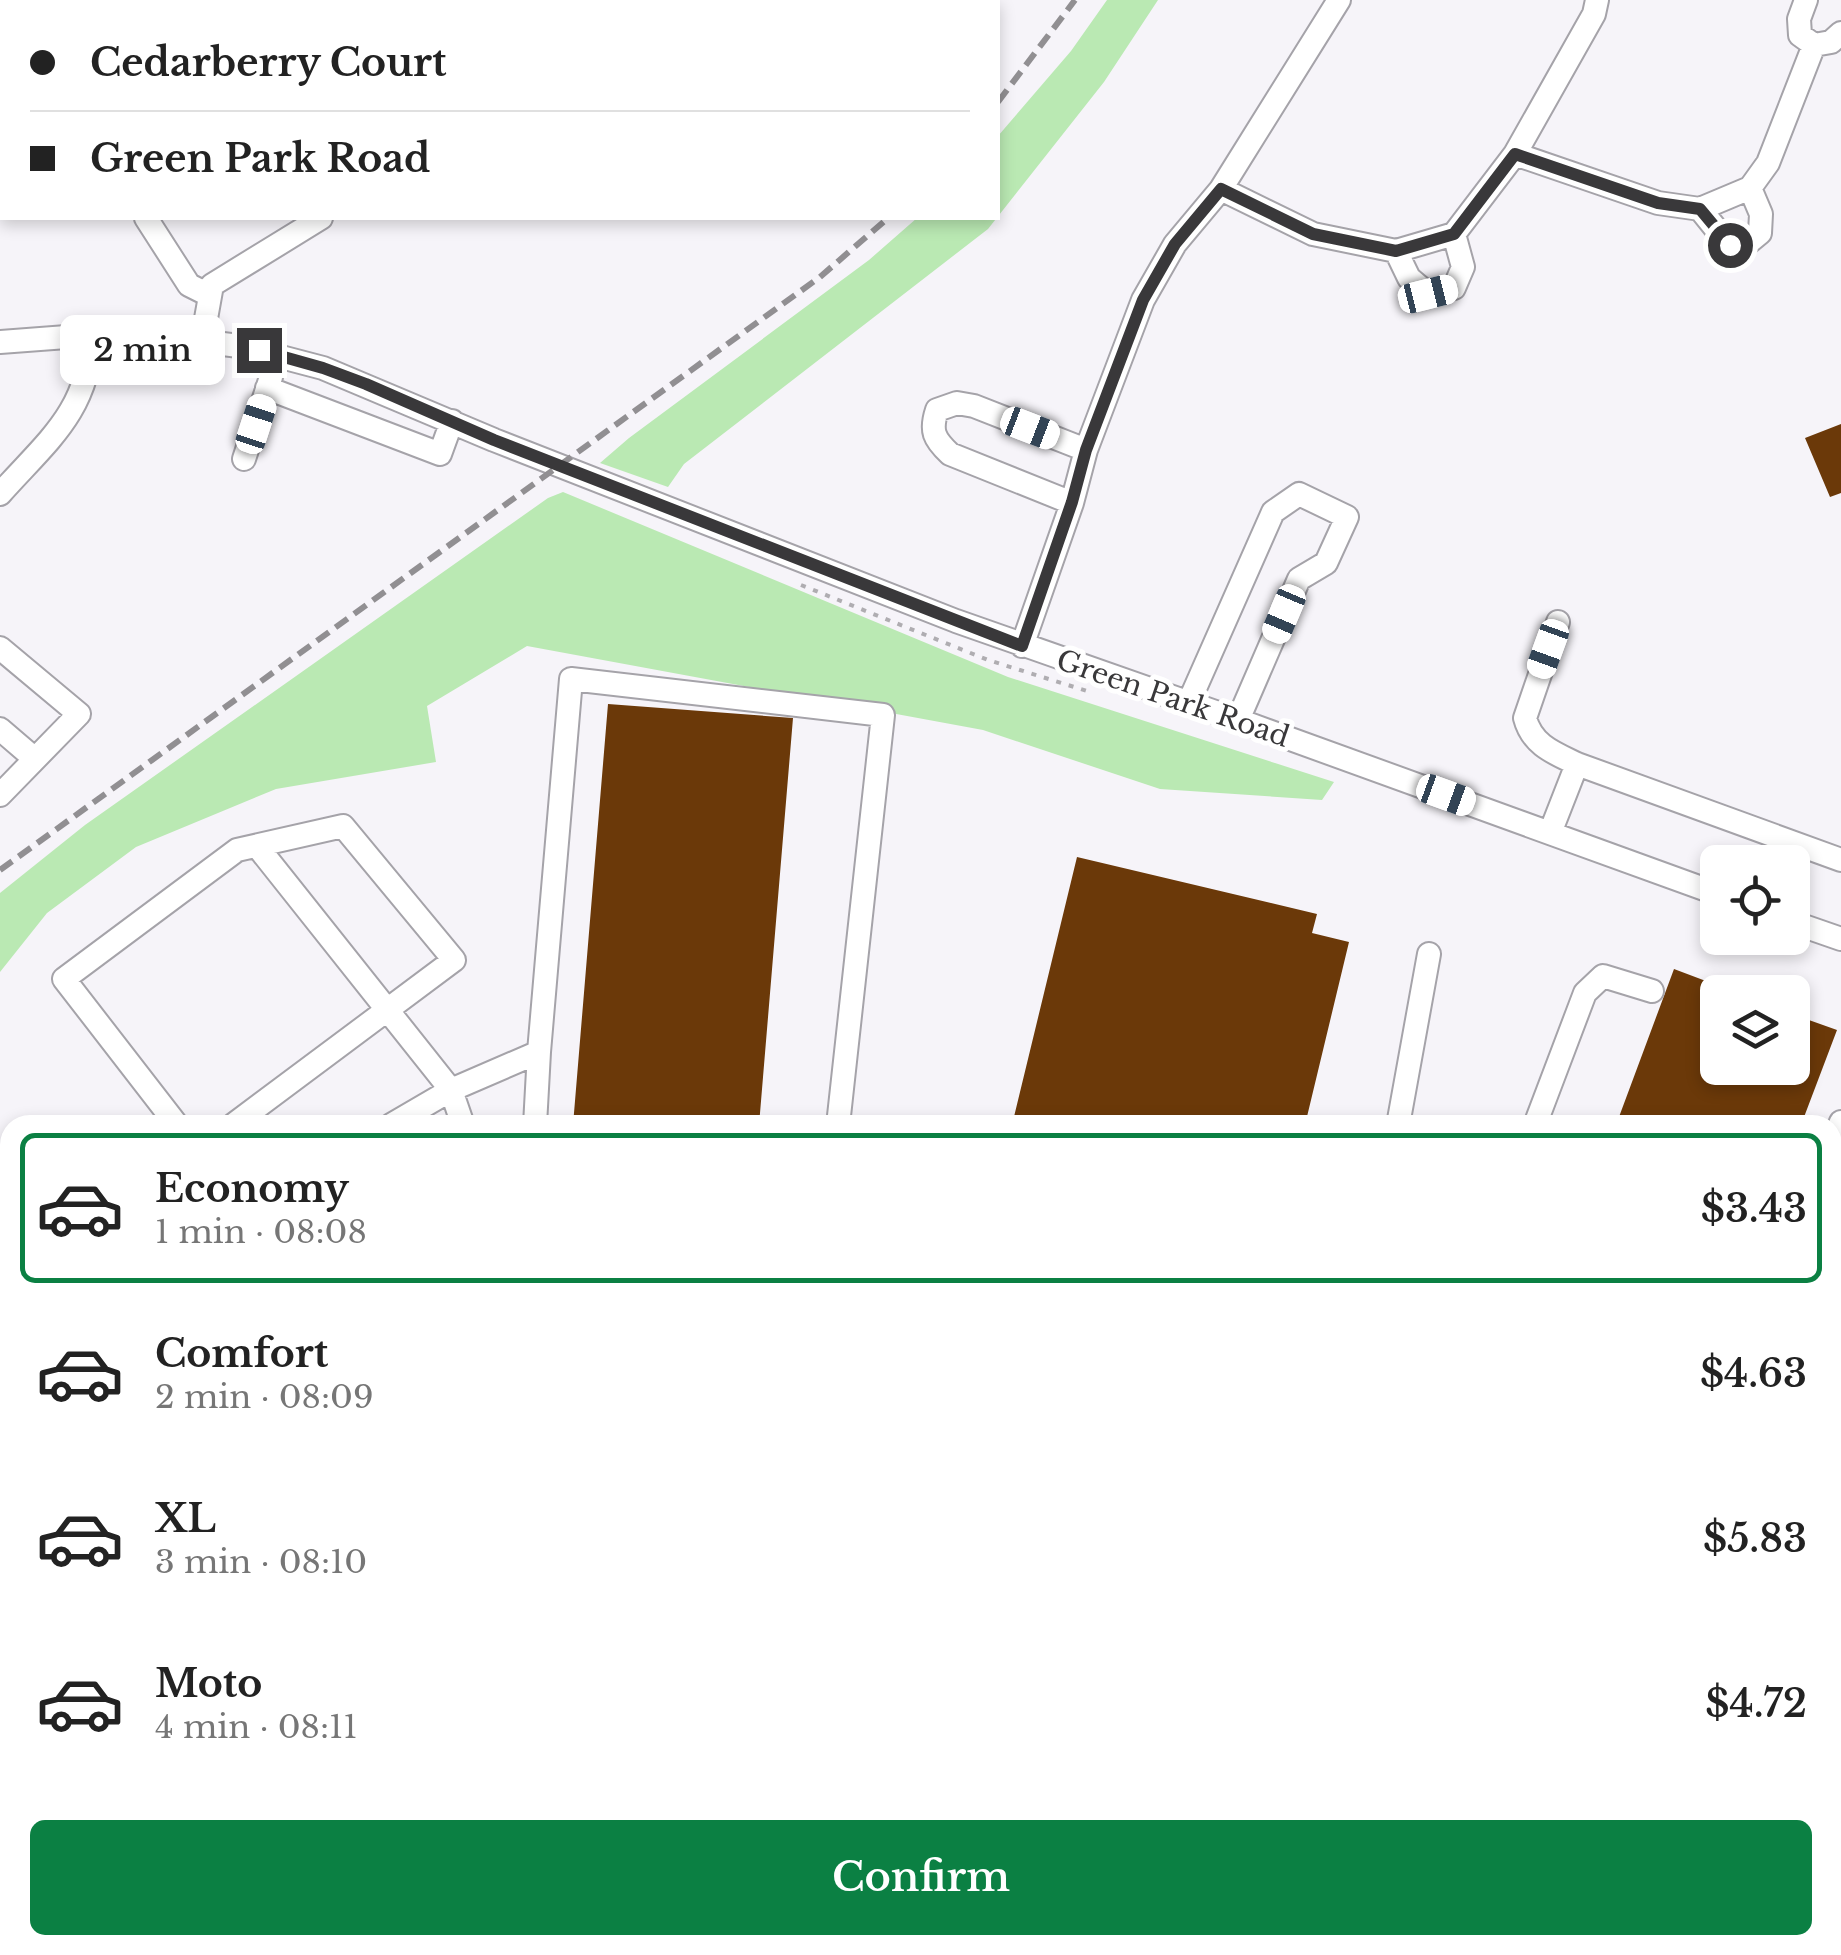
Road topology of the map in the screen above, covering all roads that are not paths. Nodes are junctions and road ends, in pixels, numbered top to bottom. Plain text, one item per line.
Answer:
1 (1340, 0) edge
2 (1597, 0) edge
3 (1806, 0) edge
4 (1841, 33) edge
5 (1814, 46) junction
6 (1515, 154) junction
7 (1750, 188) junction
8 (1221, 189) junction
9 (1700, 209) junction
10 (147, 220) edge
11 (319, 220) edge
12 (1454, 234) junction
13 (1396, 251) junction
14 (209, 295) junction
15 (93, 335) junction
16 (202, 341) junction
17 (0, 342) edge
18 (279, 354) junction
19 (267, 388) junction
20 (452, 421) junction
21 (1086, 450) junction
22 (244, 459) dead end
23 (0, 494) edge
24 (1072, 502) junction
25 (1558, 622) dead end
26 (1022, 646) junction
27 (0, 648) edge
28 (1188, 702) junction
29 (1238, 720) junction
30 (0, 729) edge
31 (35, 759) junction
32 (1577, 764) junction
33 (0, 795) edge
34 (1550, 833) junction
35 (257, 846) junction
36 (1841, 860) edge
37 (1700, 887) edge
38 (1810, 929) edge
39 (1841, 940) edge
40 (1429, 954) dead end
41 (1652, 991) dead end
42 (388, 1010) junction
43 (540, 1052) junction
44 (451, 1090) junction
45 (169, 1115) edge
46 (246, 1115) edge
47 (408, 1115) edge
48 (460, 1115) edge
49 (536, 1115) edge
50 (839, 1115) edge
51 (1400, 1115) edge
52 (1539, 1115) edge

1 - 8 street
2 - 6 street
3 - 5 street
4 - 5 street
5 - 7 street
6 - 9 street
6 - 12 street
7 - 9 street
7 - 9 street
8 - 13 street
8 - 21 street
10 - 14 street
11 - 14 street
12 - 13 street
12 - 13 street
14 - 16 street
15 - 16 street, Green Park Road
15 - 17 street, Green Park Road
15 - 23 street
16 - 18 street, Green Park Road
18 - 19 street
18 - 20 street, Green Park Road
19 - 20 street
19 - 22 street
20 - 26 street, Green Park Road
21 - 24 street
21 - 24 street
24 - 26 street
25 - 32 street
26 - 28 street, Green Park Road
27 - 31 street
28 - 29 street, Green Park Road
28 - 29 street
29 - 34 street, Green Park Road
30 - 31 street
31 - 33 street
32 - 34 street
32 - 36 street
34 - 37 street, Green Park Road
35 - 42 street
35 - 42 street
35 - 45 street
38 - 39 street
40 - 51 street
41 - 52 street
42 - 44 street
42 - 46 street
43 - 44 street
43 - 49 street
43 - 50 street
44 - 47 street
44 - 48 street

